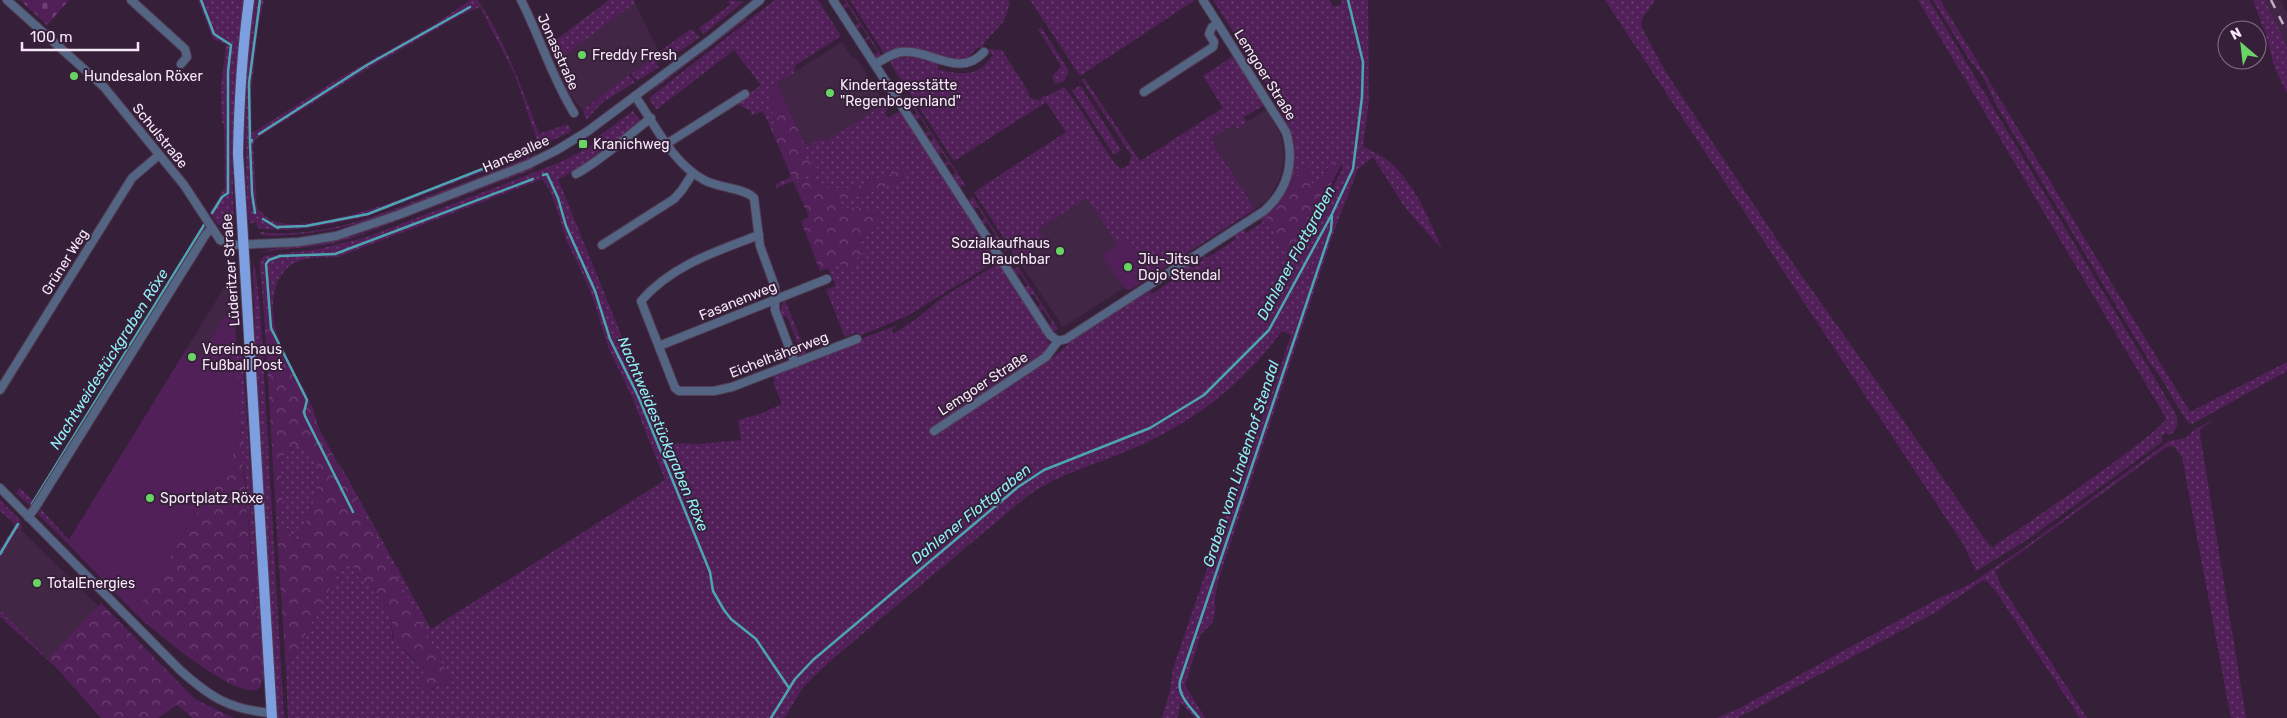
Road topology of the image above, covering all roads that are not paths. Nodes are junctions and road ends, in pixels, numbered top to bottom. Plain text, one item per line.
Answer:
1 (7, 0) edge
2 (131, 0) edge
3 (249, 0) edge
4 (521, 0) edge
5 (760, 0) edge
6 (833, 0) edge
7 (1202, 0) edge
8 (1218, 24) junction
9 (984, 52) dead end
10 (181, 64) dead end
11 (875, 64) junction
12 (1144, 92) dead end
13 (745, 94) dead end
14 (635, 96) junction
15 (574, 113) dead end
16 (650, 118) junction
17 (668, 143) junction
18 (159, 155) junction
19 (693, 173) junction
20 (576, 174) dead end
21 (212, 228) junction
22 (759, 235) junction
23 (243, 245) junction
24 (602, 245) dead end
25 (827, 279) dead end
26 (776, 300) junction
27 (857, 339) dead end
28 (1058, 341) junction
29 (658, 346) junction
30 (795, 363) junction
31 (0, 390) edge
32 (934, 431) dead end
33 (0, 488) edge
34 (28, 517) junction
35 (272, 715) edge

1 - 18 street, Schulstraße
2 - 10 street
3 - 23 main road, Lüderitzer Straße
4 - 15 street, Jonasstraße
5 - 14 street, Hanseallee
6 - 11 street
7 - 8 street, Lemgoer Straße
8 - 12 street
8 - 28 street, Lemgoer Straße
9 - 11 street
11 - 28 street
13 - 17 street
14 - 16 street
14 - 23 street, Hanseallee
16 - 17 street
16 - 20 street
17 - 19 street
18 - 21 street, Schulstraße
18 - 31 street, Grüner Weg
19 - 22 street
19 - 24 street
21 - 23 street, Schulstraße
21 - 34 street
22 - 26 street
22 - 29 street
23 - 35 main road, Lüderitzer Straße
25 - 26 street, Fasanenweg
26 - 29 street, Fasanenweg
26 - 30 street
27 - 30 street, Eichelhäherweg
28 - 32 street, Lemgoer Straße
29 - 30 street, Eichelhäherweg
33 - 34 street
34 - 35 street

